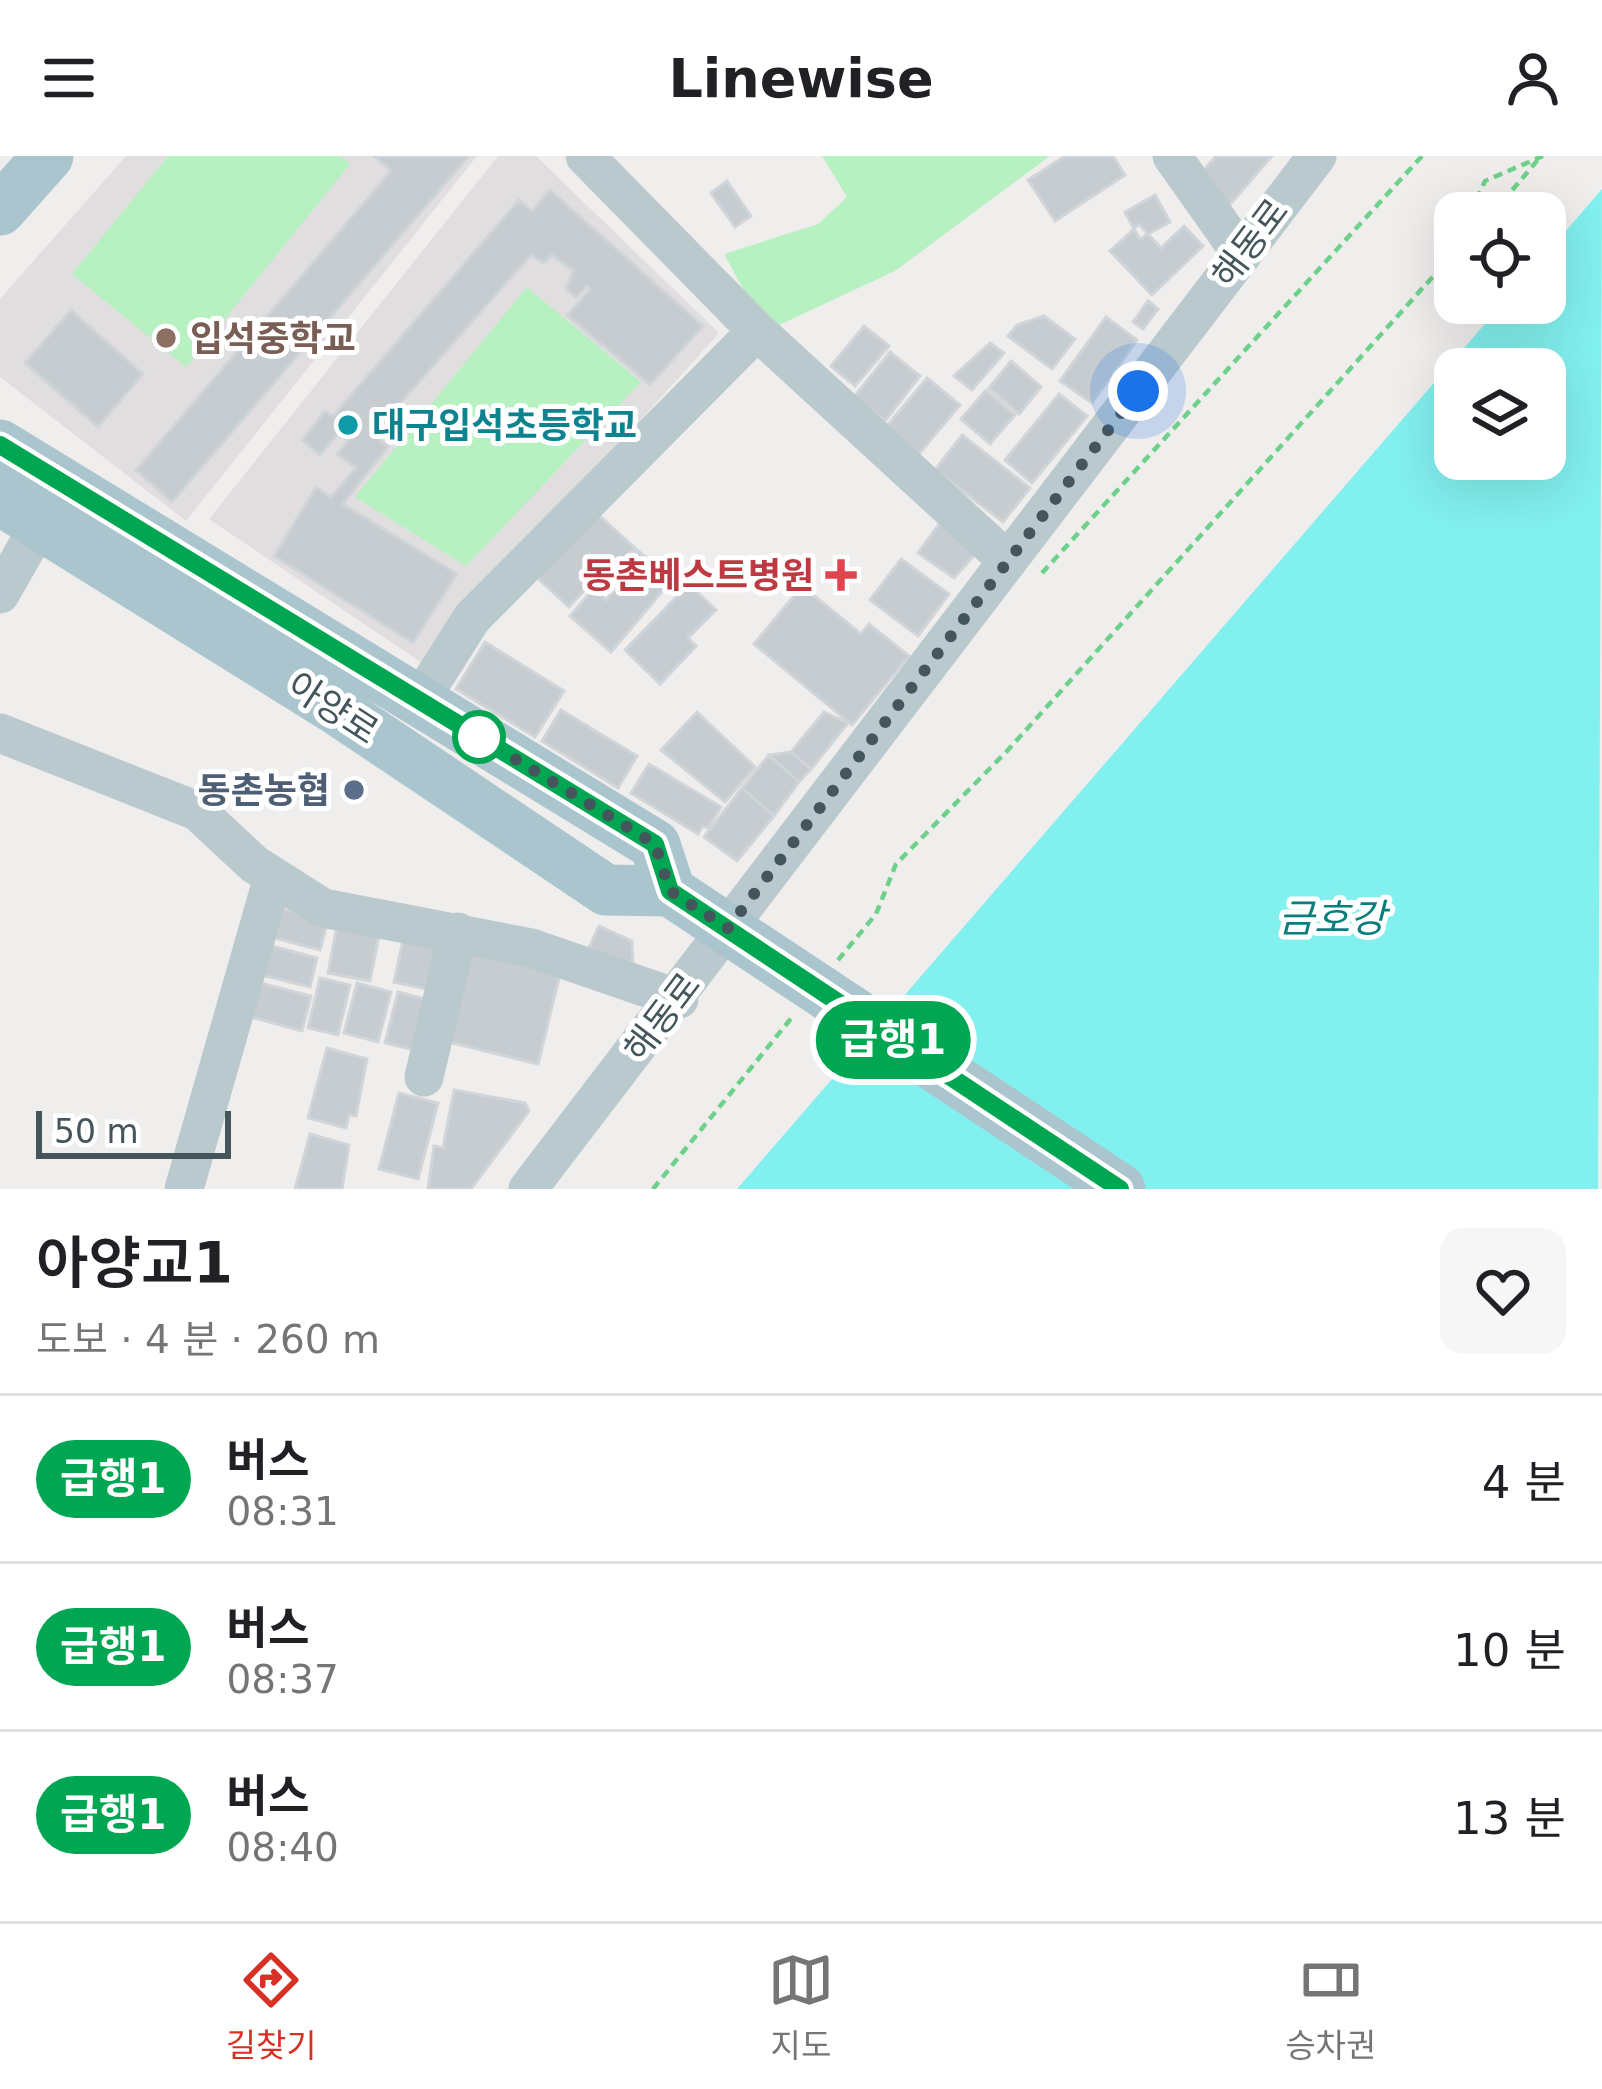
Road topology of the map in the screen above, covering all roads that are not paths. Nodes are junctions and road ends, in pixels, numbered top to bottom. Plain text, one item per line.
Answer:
1 (48, 156) edge
2 (584, 156) edge
3 (1172, 156) edge
4 (1317, 156) edge
5 (4, 193) edge
6 (1242, 254) junction
7 (758, 331) junction
8 (0, 446) edge
9 (20, 512) edge
10 (1021, 572) junction
11 (0, 594) edge
12 (420, 700) junction
13 (0, 733) edge
14 (273, 877) junction
15 (670, 891) junction
16 (728, 928) junction
17 (458, 932) junction
18 (679, 999) junction
19 (424, 1077) dead end
20 (184, 1189) edge
21 (528, 1189) edge
22 (1120, 1189) edge

1 - 5 main road
2 - 7 street
3 - 6 street
4 - 6 street, 해동로
6 - 10 street, 해동로
7 - 10 street
7 - 12 street
8 - 12 main road, 아양로
9 - 11 street
9 - 15 main road, 아양로
10 - 16 street, 해동로
12 - 15 main road, 아양로
13 - 14 street
14 - 17 street
14 - 20 street
15 - 16 main road
16 - 18 street, 해동로
16 - 22 main road
17 - 18 street
17 - 19 street
18 - 21 street, 해동로

